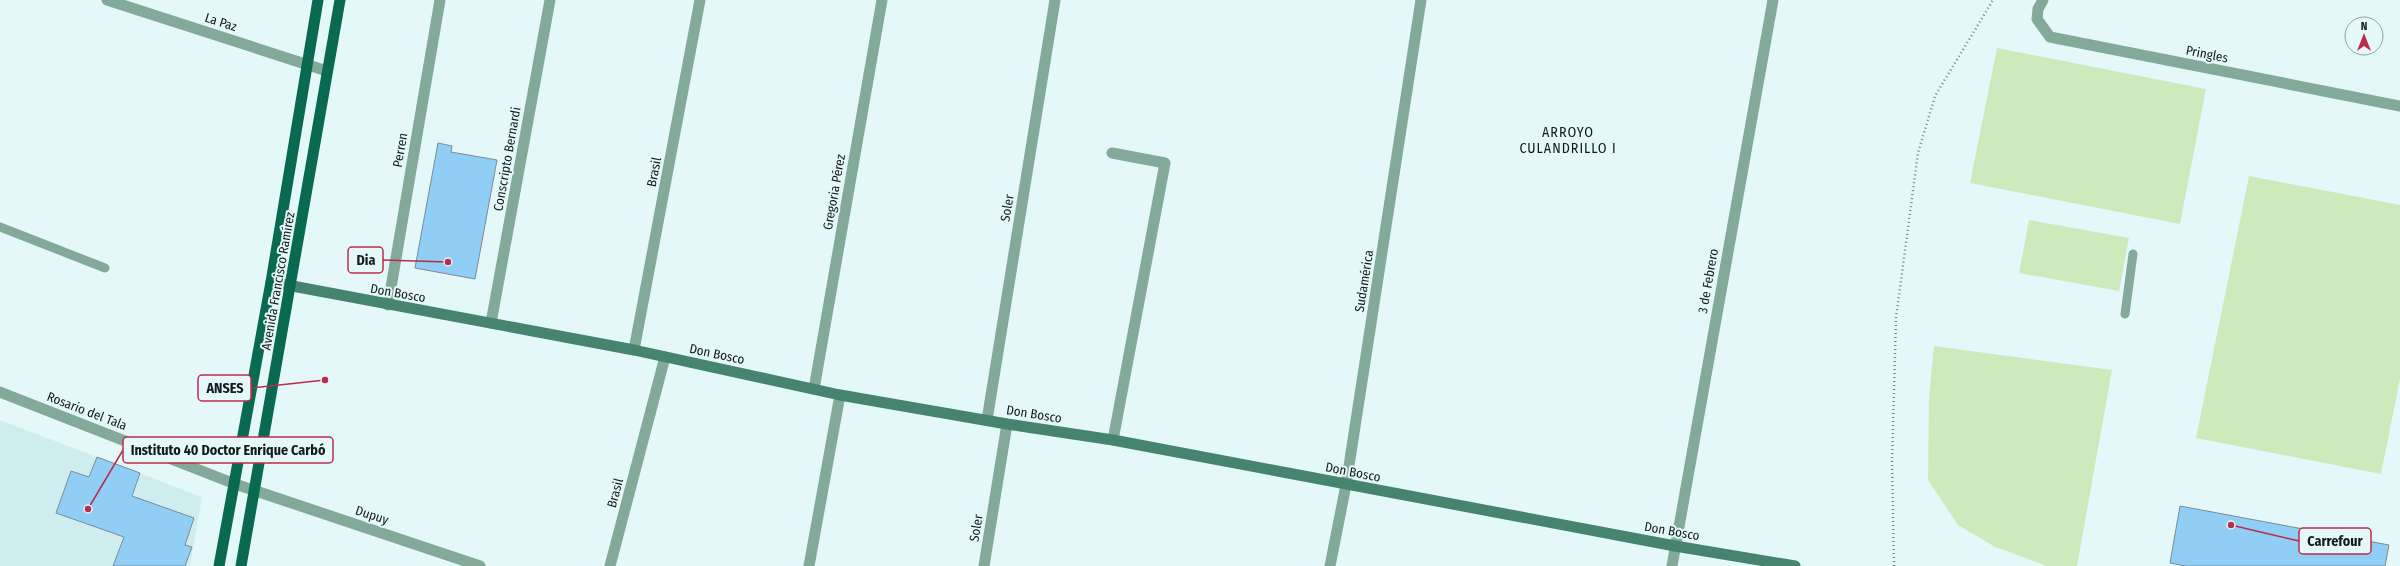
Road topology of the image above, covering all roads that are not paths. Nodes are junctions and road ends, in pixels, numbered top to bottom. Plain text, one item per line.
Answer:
1 (107, 0) edge
2 (318, 0) edge
3 (340, 0) edge
4 (440, 0) edge
5 (550, 0) edge
6 (700, 0) edge
7 (882, 0) edge
8 (1055, 0) edge
9 (1421, 0) edge
10 (1773, 0) edge
11 (2043, 0) edge
12 (307, 64) junction
13 (327, 71) junction
14 (2400, 106) edge
15 (1112, 153) dead end
16 (0, 227) edge
17 (2133, 254) dead end
18 (105, 268) dead end
19 (271, 282) junction
20 (292, 286) junction
21 (388, 305) junction
22 (2125, 314) dead end
23 (491, 323) junction
24 (634, 350) junction
25 (664, 357) junction
26 (814, 389) junction
27 (0, 392) edge
28 (840, 395) junction
29 (987, 420) junction
30 (1007, 424) junction
31 (1113, 440) junction
32 (235, 484) junction
33 (1346, 485) junction
34 (254, 491) junction
35 (1675, 546) junction
36 (219, 566) edge
37 (241, 566) edge
38 (480, 566) edge
39 (610, 566) edge
40 (809, 566) edge
41 (984, 566) edge
42 (1330, 566) edge
43 (1672, 566) edge
44 (1795, 566) edge

1 - 12 street, La Paz
2 - 12 main road, Avenida Francisco Ramírez
3 - 13 main road, Avenida Francisco Ramírez
4 - 21 street, Perren
5 - 23 street, Conscripto Bernardi
6 - 24 street, Brasil
7 - 26 street, Gregoria Pérez
8 - 29 street, Soler
9 - 33 street, Sudamérica
10 - 35 street, 3 de Febrero
11 - 14 street, Pringles
12 - 13 street, La Paz
12 - 19 main road, Avenida Francisco Ramírez
13 - 20 main road, Avenida Francisco Ramírez
15 - 31 street
16 - 18 lane
17 - 22 lane
19 - 20 main road, Don Bosco
19 - 32 main road, Avenida Francisco Ramírez
20 - 21 main road, Don Bosco
20 - 34 main road, Avenida Francisco Ramírez
21 - 23 main road, Don Bosco
23 - 24 main road, Don Bosco
24 - 25 main road, Don Bosco
25 - 26 main road, Don Bosco
25 - 39 street, Brasil
26 - 28 main road, Don Bosco
27 - 32 street, Rosario del Tala
28 - 29 main road, Don Bosco
28 - 40 street
29 - 30 main road, Don Bosco
30 - 31 main road, Don Bosco
30 - 41 street, Soler
31 - 33 main road, Don Bosco
32 - 34 street, Rosario del Tala
32 - 36 main road, Avenida Francisco Ramírez
33 - 35 main road, Don Bosco
33 - 42 street, Sudamérica
34 - 37 main road, Avenida Francisco Ramírez
34 - 38 street, Dupuy
35 - 43 street, 3 de Febrero
35 - 44 main road, Don Bosco

